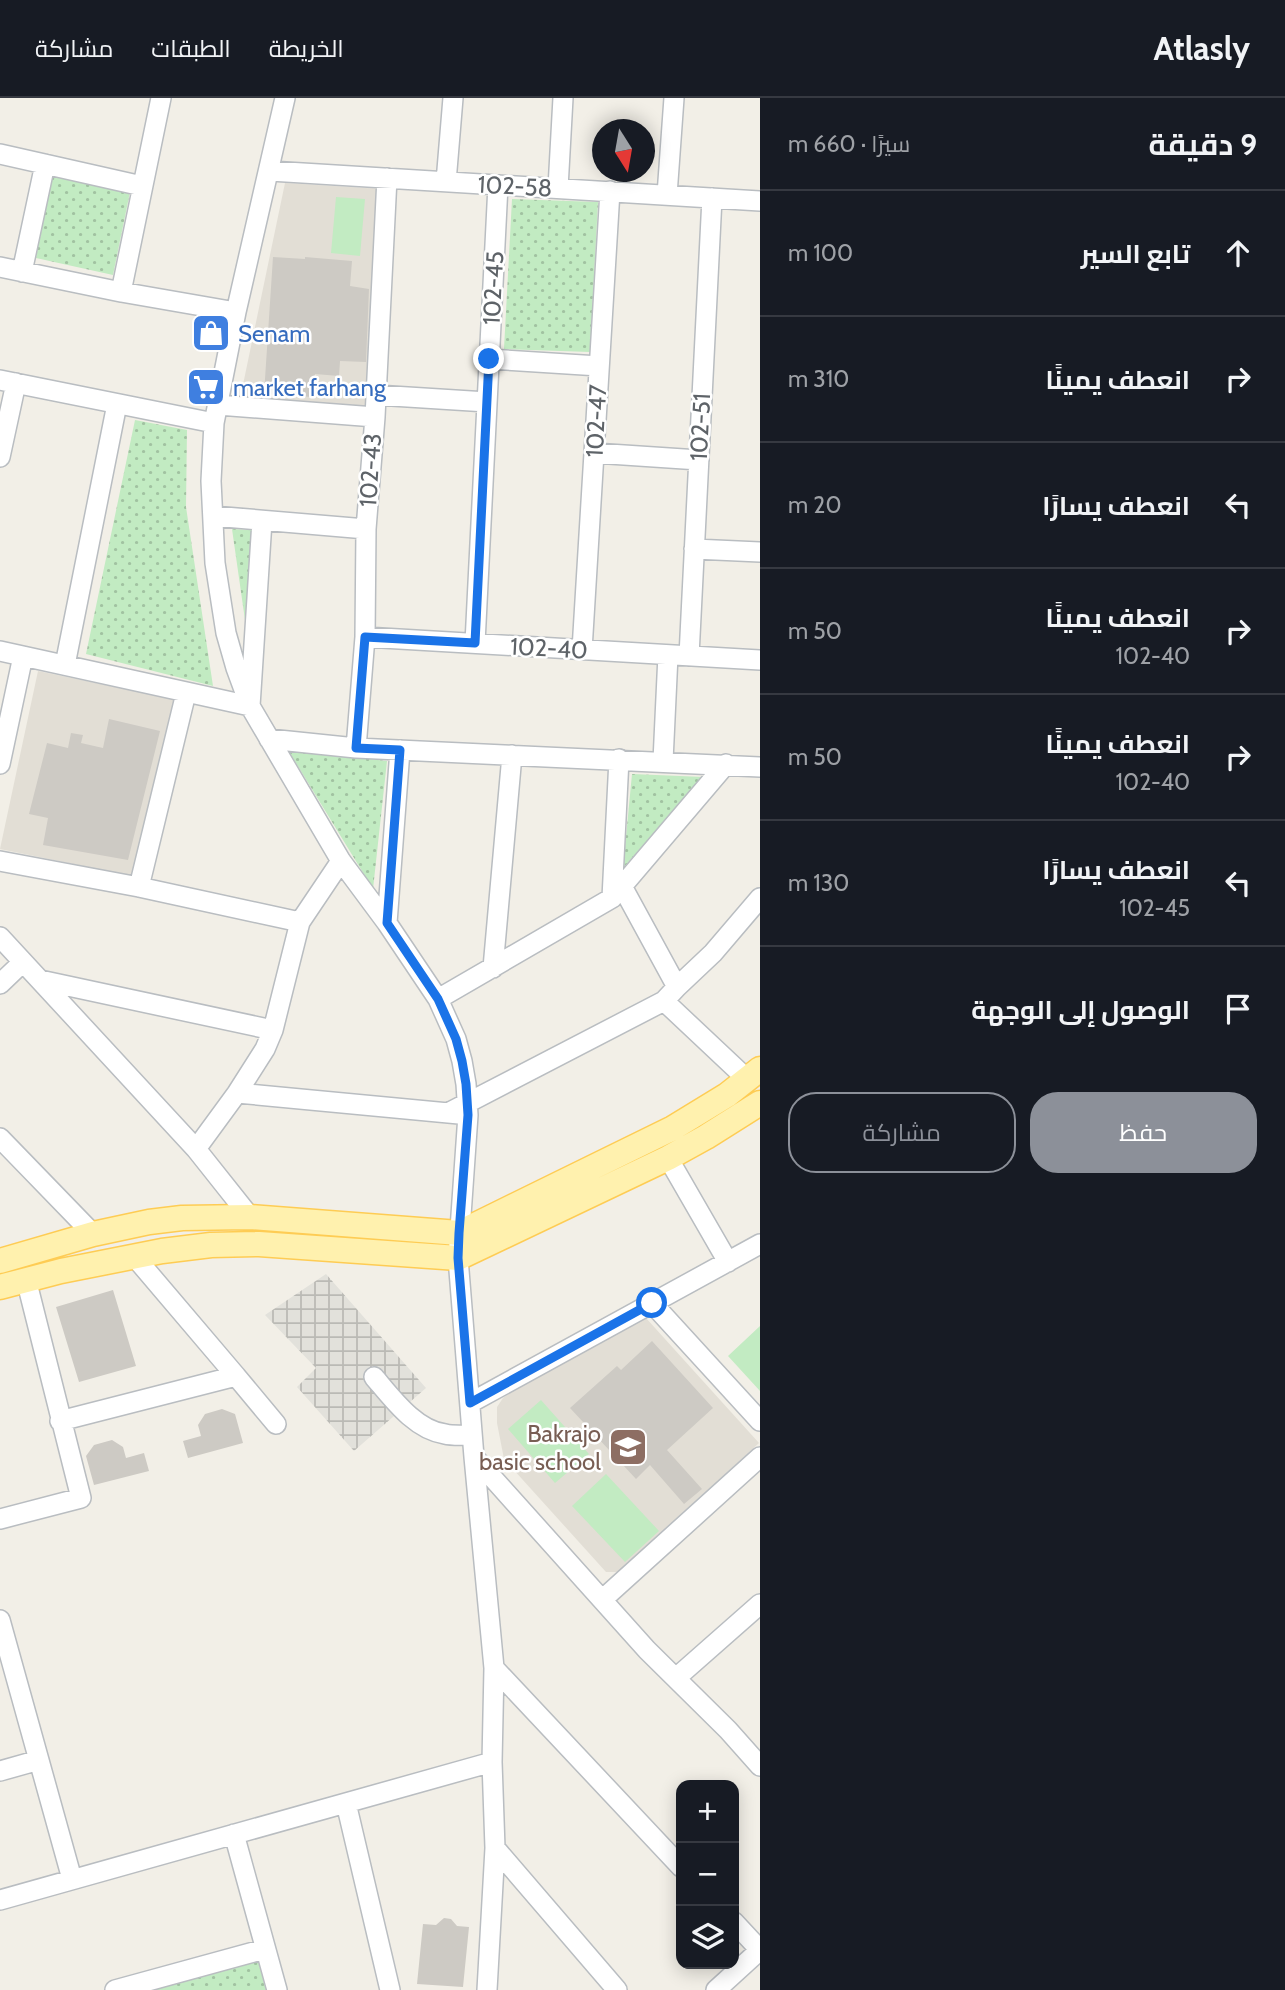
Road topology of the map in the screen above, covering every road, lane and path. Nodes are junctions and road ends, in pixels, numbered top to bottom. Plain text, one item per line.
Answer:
1 (162, 98) edge
2 (285, 98) edge
3 (453, 98) edge
4 (563, 98) edge
5 (674, 98) edge
6 (0, 154) edge
7 (45, 164) junction
8 (270, 171) junction
9 (387, 178) junction
10 (446, 182) junction
11 (498, 184) junction
12 (142, 186) junction
13 (558, 188) junction
14 (610, 191) junction
15 (667, 195) junction
16 (712, 198) junction
17 (760, 201) edge
18 (0, 267) edge
19 (22, 272) junction
20 (121, 292) junction
21 (236, 312) junction
22 (489, 359) junction
23 (599, 366) junction
24 (8, 382) edge
25 (376, 395) junction
26 (487, 402) junction
27 (117, 404) junction
28 (216, 414) junction
29 (374, 417) junction
30 (594, 453) junction
31 (0, 457) edge
32 (699, 460) junction
33 (213, 516) junction
34 (262, 521) junction
35 (366, 529) junction
36 (694, 550) junction
37 (760, 552) edge
38 (365, 637) junction
39 (475, 643) junction
40 (582, 650) junction
41 (0, 651) edge
42 (668, 655) junction
43 (23, 656) junction
44 (689, 656) junction
45 (760, 660) edge
46 (65, 665) junction
47 (186, 693) junction
48 (250, 706) junction
49 (269, 739) junction
50 (356, 748) junction
51 (400, 750) junction
52 (512, 755) junction
53 (620, 759) junction
54 (663, 761) junction
55 (0, 764) edge
56 (726, 764) junction
57 (760, 767) edge
58 (0, 861) edge
59 (341, 861) junction
60 (616, 885) junction
61 (139, 887) junction
62 (760, 898) edge
63 (300, 922) junction
64 (387, 923) junction
65 (0, 937) edge
66 (23, 962) junction
67 (493, 968) junction
68 (40, 980) junction
69 (0, 984) edge
70 (671, 994) junction
71 (438, 999) junction
72 (273, 1030) junction
73 (754, 1074) edge
74 (237, 1093) junction
75 (760, 1103) edge
76 (468, 1110) junction
77 (0, 1138) edge
78 (195, 1149) junction
79 (668, 1158) junction
80 (250, 1217) junction
81 (459, 1233) junction
82 (93, 1234) junction
83 (55, 1244) junction
84 (760, 1244) edge
85 (134, 1256) junction
86 (458, 1258) junction
87 (4, 1260) edge
88 (728, 1262) junction
89 (61, 1271) junction
90 (14, 1283) edge
91 (652, 1303) junction
92 (236, 1376) junction
93 (373, 1377) dead end
94 (470, 1403) junction
95 (60, 1421) junction
96 (760, 1421) edge
97 (276, 1424) dead end
98 (472, 1434) junction
99 (474, 1457) junction
100 (760, 1457) edge
101 (0, 1519) edge
102 (603, 1599) junction
103 (760, 1604) edge
104 (0, 1620) edge
105 (494, 1668) junction
106 (676, 1678) junction
107 (39, 1760) junction
108 (492, 1762) junction
109 (760, 1766) edge
110 (0, 1771) edge
111 (346, 1803) junction
112 (234, 1834) junction
113 (495, 1848) junction
114 (676, 1862) edge
115 (72, 1879) junction
116 (0, 1900) edge
117 (739, 1927) edge
118 (265, 1950) junction
119 (760, 1950) edge
120 (115, 1990) edge
121 (276, 1990) edge
122 (390, 1990) edge
123 (487, 1990) edge
124 (617, 1990) edge
125 (716, 1990) edge

1 - 12 street
2 - 8 street
3 - 10 street
4 - 13 street
5 - 15 street
6 - 7 street
7 - 12 street
7 - 19 street
8 - 9 street, 102-58
8 - 21 street
9 - 10 street, 102-58
9 - 25 street, 102-43
10 - 11 street, 102-58
11 - 13 street, 102-58
11 - 22 street, 102-45
12 - 20 street
13 - 14 street, 102-58
14 - 15 street, 102-58
14 - 23 street, 102-47
15 - 16 street, 102-58
16 - 17 street, 102-58
16 - 32 street, 102-51
18 - 19 street
19 - 20 street
20 - 21 street
21 - 28 street
22 - 23 street
22 - 26 street, 102-45
23 - 30 street, 102-47
24 - 27 street
24 - 31 street
25 - 26 street
25 - 29 street, 102-43
26 - 39 street, 102-45
27 - 28 street
27 - 46 street
28 - 29 street
28 - 33 street
29 - 35 street, 102-43
30 - 32 street
30 - 40 street, 102-47
32 - 36 street, 102-51
33 - 34 street
33 - 48 street
34 - 35 street
34 - 48 street
35 - 38 street, 102-43
36 - 37 street
36 - 44 street, 102-51
38 - 39 street, 102-40
38 - 50 street
39 - 40 street, 102-40
40 - 42 street, 102-40
41 - 43 street
42 - 44 street, 102-40
42 - 54 street
43 - 46 street
43 - 55 street
44 - 45 street, 102-40
46 - 47 street
47 - 48 street
47 - 61 street
48 - 49 street
49 - 50 street
49 - 59 street
50 - 51 street
51 - 52 street
51 - 64 street
52 - 53 street
52 - 67 street
53 - 54 street
53 - 60 street
54 - 56 street
56 - 57 street
56 - 60 street
58 - 61 street
59 - 63 street
59 - 64 street
60 - 67 street
60 - 70 street
61 - 63 street
62 - 70 street
63 - 72 street
64 - 71 street
65 - 66 street
66 - 68 street
66 - 69 street
67 - 71 street
68 - 72 street
68 - 78 street
70 - 73 street
70 - 76 street
71 - 76 street
72 - 74 street
73 - 81 main road
74 - 76 street
74 - 78 street
75 - 79 main road
76 - 81 street
77 - 82 street
78 - 80 street
79 - 86 main road
79 - 88 street
80 - 81 main road
80 - 82 main road
81 - 86 street
82 - 83 main road
83 - 87 main road
83 - 89 main road
84 - 88 street
85 - 86 main road
85 - 89 main road
85 - 92 street
86 - 94 street
87 - 90 main road
88 - 91 street
89 - 90 main road
90 - 95 street
91 - 94 street
91 - 96 street
92 - 95 street
92 - 97 street
93 - 98 street
94 - 98 street
95 - 101 street
98 - 99 street
99 - 102 street
99 - 105 street
100 - 102 street
102 - 106 street
103 - 106 street
104 - 107 street
105 - 108 street
105 - 114 street
106 - 109 street
107 - 110 street
107 - 115 street
108 - 111 street
108 - 113 street
111 - 112 street
111 - 122 street
112 - 115 street
112 - 118 street
113 - 123 street
113 - 124 street
115 - 116 street
117 - 119 street
118 - 120 street
118 - 121 street
119 - 125 street

